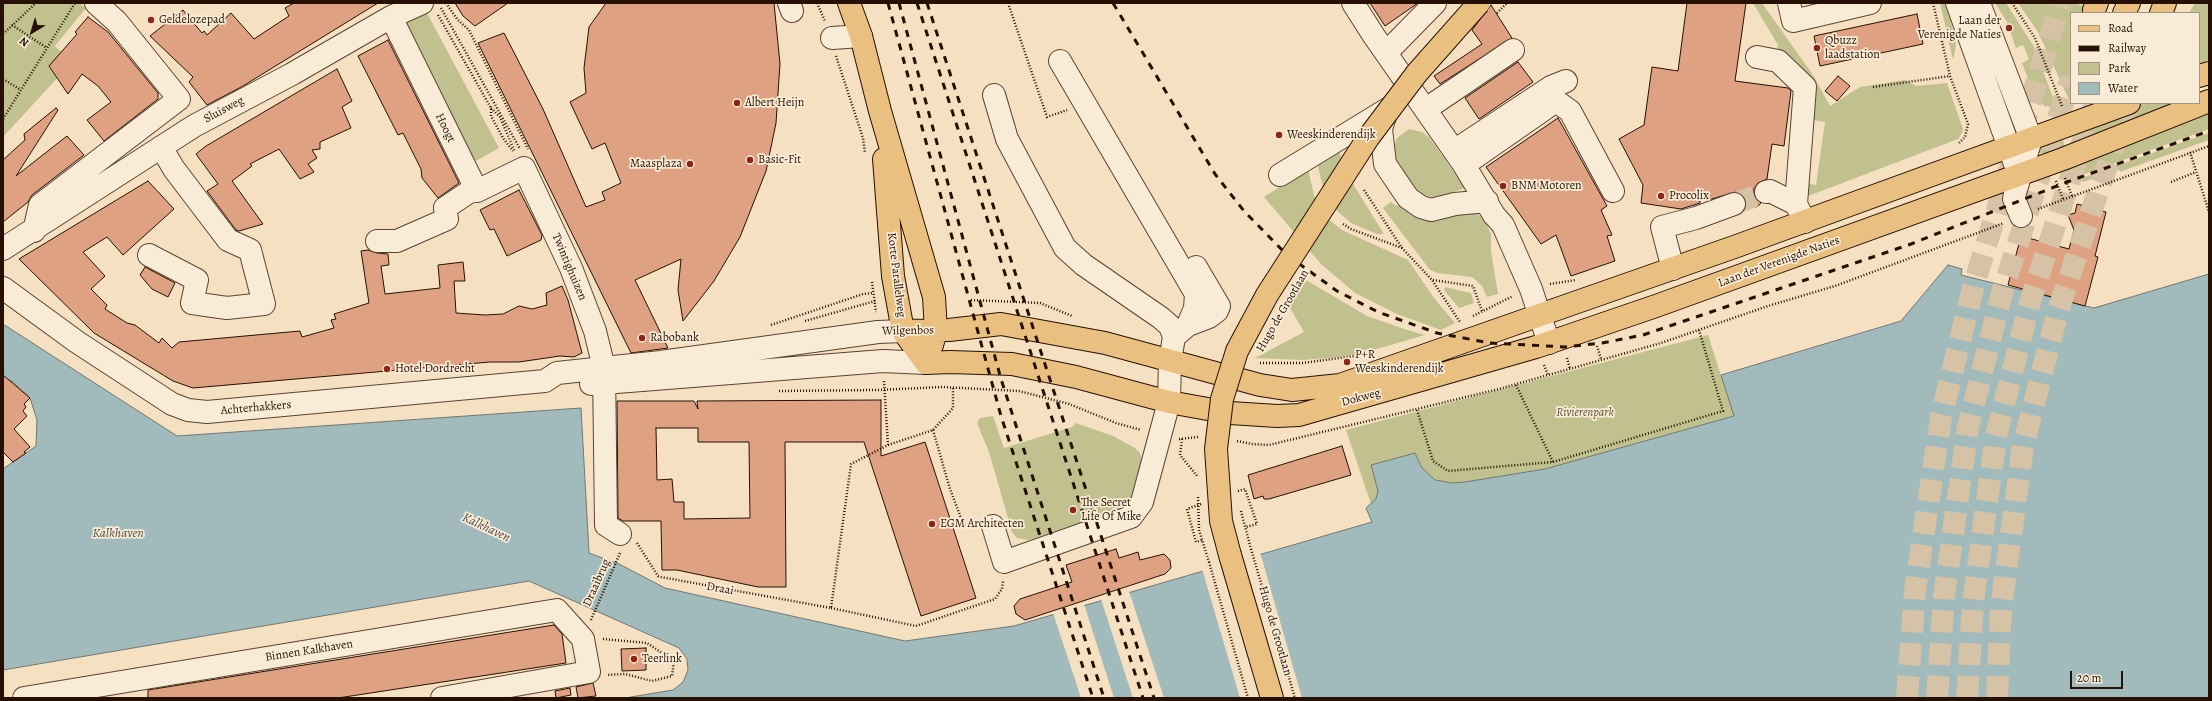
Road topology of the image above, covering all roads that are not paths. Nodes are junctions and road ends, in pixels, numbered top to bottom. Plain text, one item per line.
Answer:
1 (96, 3) edge
2 (850, 3) edge
3 (1353, 3) edge
4 (1435, 3) edge
5 (1789, 3) edge
6 (1870, 3) edge
7 (1957, 3) edge
8 (1979, 3) edge
9 (2129, 3) edge
10 (432, 6) edge
11 (1487, 9) edge
12 (2124, 12) edge
13 (391, 17) junction
14 (861, 36) junction
15 (833, 46) road end
16 (1513, 50) dead end
17 (1386, 53) junction
18 (1757, 58) dead end
19 (1060, 61) dead end
20 (1566, 80) dead end
21 (994, 95) dead end
22 (1420, 101) junction
23 (2209, 101) edge
24 (2126, 104) edge
25 (1387, 110) junction
26 (880, 111) junction
27 (2031, 139) junction
28 (161, 147) junction
29 (2008, 148) junction
30 (1459, 158) junction
31 (1280, 175) dead end
32 (2019, 175) junction
33 (475, 188) junction
34 (1613, 191) dead end
35 (1766, 192) dead end
36 (1486, 201) junction
37 (1734, 204) tunnel mouth
38 (1164, 213) dead end
39 (1800, 213) junction
40 (2021, 216) road end
41 (34, 231) junction
42 (378, 241) dead end
43 (3, 249) edge
44 (150, 255) dead end
45 (1673, 269) junction
46 (3, 288) edge
47 (1539, 316) junction
48 (903, 331) junction
49 (936, 331) junction
50 (1181, 331) junction
51 (1549, 343) junction
52 (1170, 361) junction
53 (926, 363) junction
54 (604, 376) junction
55 (1169, 402) junction
56 (993, 526) road end
57 (624, 542) road end
58 (24, 698) edge
59 (442, 698) edge
60 (1272, 698) edge

1 - 41 street
2 - 14 main road, Korte Parallelweg
3 - 17 street
4 - 17 street
5 - 6 street
7 - 29 street
8 - 27 street
9 - 12 main road
10 - 13 street, Sluisweg
11 - 60 main road, Hugo de Grootlaan, bridge
13 - 28 street, Sluisweg
13 - 33 street, Hoogt
14 - 15 street
14 - 26 main road, Korte Parallelweg
16 - 22 street
17 - 22 street
18 - 39 street
19 - 50 street
20 - 30 street
21 - 50 street
22 - 25 street
22 - 30 street
23 - 32 main road, Laan der Verenigde Naties
24 - 27 main road
25 - 31 street
25 - 36 street
26 - 48 main road, Korte Parallelweg
26 - 49 main road, Korte Parallelweg
27 - 29 main road
27 - 32 street
28 - 41 street, Sluisweg
28 - 44 street
29 - 32 street
29 - 39 main road
30 - 34 street
30 - 36 street
32 - 40 street
32 - 51 main road, Laan der Verenigde Naties
33 - 42 street
33 - 54 street, Twintighuizen
35 - 39 street
36 - 47 street
37 - 45 street
38 - 50 street
39 - 45 main road
41 - 43 street, Sluisweg
45 - 47 main road
46 - 54 street, Achterhakkers
47 - 51 street
47 - 52 main road, Dokweg
48 - 49 main road, Wilgenbos
48 - 53 main road, Korte Parallelweg
48 - 54 street, Wilgenbos
49 - 52 main road, Wilgenbos
49 - 53 main road, Korte Parallelweg
50 - 52 street
51 - 55 main road, Dokweg
52 - 55 street
53 - 54 street
53 - 55 main road
54 - 57 street
55 - 56 street
58 - 59 street, Binnen Kalkhaven

